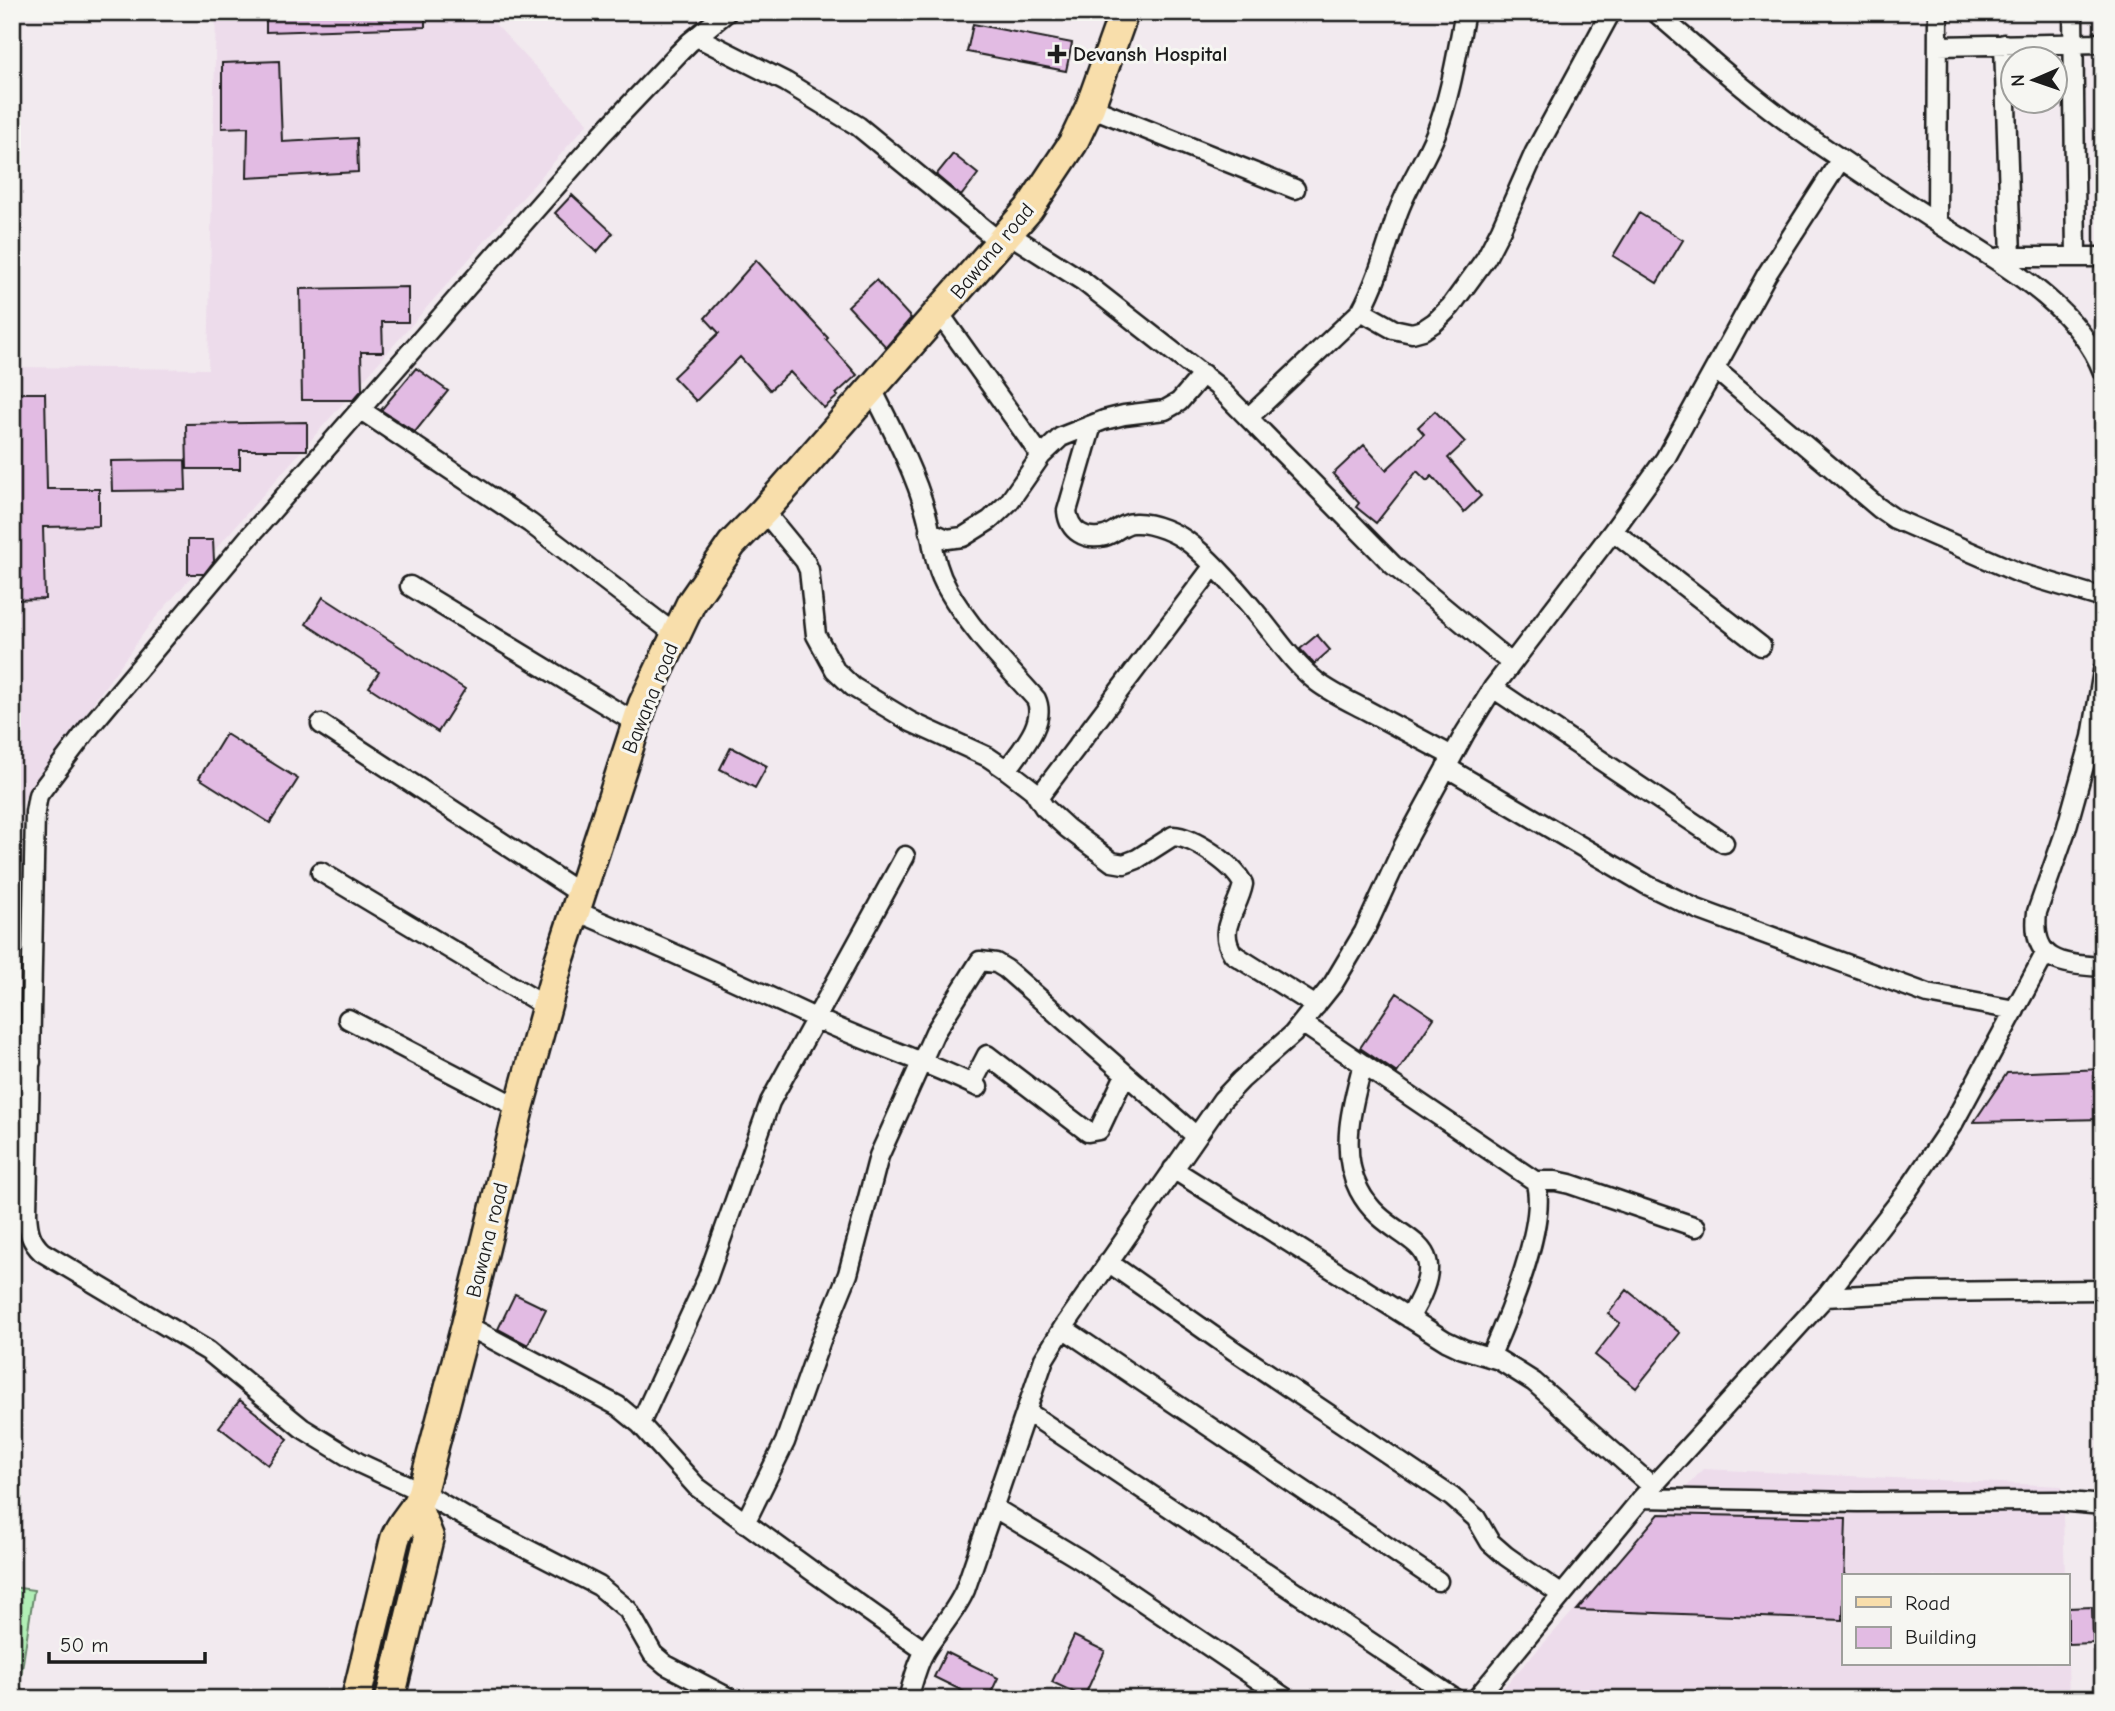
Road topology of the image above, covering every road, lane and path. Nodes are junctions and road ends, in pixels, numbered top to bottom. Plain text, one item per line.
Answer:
1 (727, 12) edge
2 (1124, 12) edge
3 (1465, 12) edge
4 (1611, 12) edge
5 (1655, 12) edge
6 (1938, 12) edge
7 (2073, 12) edge
8 (697, 37) junction
9 (2103, 43) edge
10 (2004, 44) junction
11 (2074, 44) junction
12 (1938, 46) junction
13 (1090, 107) junction
14 (1841, 159) junction
15 (1296, 188) dead end
16 (1937, 222) junction
17 (1005, 238) junction
18 (2002, 257) junction
19 (2076, 257) junction
20 (2103, 257) edge
21 (1361, 311) junction
22 (939, 313) junction
23 (1716, 369) junction
24 (2103, 372) edge
25 (1203, 374) junction
26 (872, 389) junction
27 (361, 410) junction
28 (1249, 417) junction
29 (1092, 425) junction
30 (1041, 456) junction
31 (764, 511) junction
32 (929, 531) junction
33 (1614, 531) junction
34 (1213, 567) junction
35 (410, 586) dead end
36 (2103, 598) edge
37 (676, 635) junction
38 (1761, 646) dead end
39 (1511, 663) junction
40 (2103, 671) edge
41 (1493, 688) junction
42 (636, 723) junction
43 (321, 724) dead end
44 (1449, 762) junction
45 (1007, 770) junction
46 (1038, 798) junction
47 (1724, 844) dead end
48 (905, 856) dead end
49 (321, 872) dead end
50 (578, 902) junction
51 (2045, 954) junction
52 (2103, 967) edge
53 (1316, 1006) junction
54 (547, 1007) junction
55 (2015, 1010) junction
56 (815, 1018) junction
57 (348, 1019) dead end
58 (1302, 1023) junction
59 (31, 1062) junction
60 (921, 1062) junction
61 (1363, 1064) junction
62 (12, 1074) edge
63 (1125, 1075) junction
64 (519, 1108) junction
65 (1196, 1136) junction
66 (1173, 1169) junction
67 (1535, 1181) junction
68 (1696, 1227) dead end
69 (1108, 1262) junction
70 (2103, 1290) edge
71 (1825, 1297) junction
72 (1409, 1318) junction
73 (466, 1325) junction
74 (1063, 1328) junction
75 (1490, 1357) junction
76 (1026, 1411) junction
77 (640, 1424) junction
78 (1648, 1493) junction
79 (419, 1499) junction
80 (2103, 1505) edge
81 (993, 1507) junction
82 (744, 1523) junction
83 (1438, 1581) dead end
84 (1562, 1595) junction
85 (925, 1651) junction
86 (356, 1699) edge
87 (390, 1699) edge
88 (732, 1699) edge
89 (908, 1699) edge
90 (1287, 1699) edge
91 (1455, 1699) edge
92 (1476, 1699) edge

1 - 8 street
2 - 13 main road, Bawana road
3 - 21 street
4 - 21 street
5 - 14 street
6 - 12 street
7 - 11 street
8 - 17 street
8 - 27 street
9 - 11 street
10 - 11 street
10 - 12 street
10 - 18 street
11 - 19 street
12 - 16 street
13 - 15 street
13 - 17 main road, Bawana road
14 - 16 street
14 - 23 street
16 - 18 street
17 - 22 main road, Bawana road
17 - 25 street
18 - 19 street
18 - 24 street
19 - 20 street
21 - 28 street
22 - 26 main road, Bawana road
22 - 30 street
23 - 33 street
23 - 36 street
25 - 28 street
25 - 29 street
26 - 31 main road, Bawana road
26 - 32 street
27 - 37 street
27 - 59 street
28 - 39 street
29 - 30 street
29 - 34 street
30 - 32 street
31 - 37 main road, Bawana road
31 - 45 street
32 - 45 street
33 - 38 street
33 - 39 street
34 - 44 street
34 - 46 street
35 - 42 street
37 - 42 main road, Bawana road
39 - 41 street
40 - 51 street
41 - 44 street
41 - 47 street
42 - 50 main road, Bawana road
43 - 50 street
44 - 53 street
44 - 55 street
45 - 46 street
46 - 53 street
48 - 56 street
49 - 54 street
50 - 54 main road, Bawana road
50 - 56 street
51 - 52 street
51 - 55 street
53 - 58 street
54 - 64 main road, Bawana road
55 - 71 street
56 - 60 street
56 - 77 street
57 - 64 street
58 - 61 street
58 - 65 street
59 - 62 street
59 - 79 street
60 - 63 street
60 - 63 street
60 - 82 street
61 - 67 street
61 - 72 street
63 - 65 street
64 - 73 main road, Bawana road
65 - 66 street
66 - 69 street
66 - 72 street
67 - 68 street
67 - 75 street
69 - 74 street
69 - 84 street
70 - 71 street
71 - 78 street
72 - 75 street
73 - 77 street
73 - 79 main road, Bawana road
74 - 76 street
74 - 83 street
75 - 78 street
76 - 81 street
76 - 91 street
77 - 82 street
78 - 80 street
78 - 84 street
79 - 86 main road, Bawana road
79 - 87 main road
79 - 88 street
81 - 85 street
81 - 90 street
82 - 85 street
84 - 92 street
85 - 89 street

